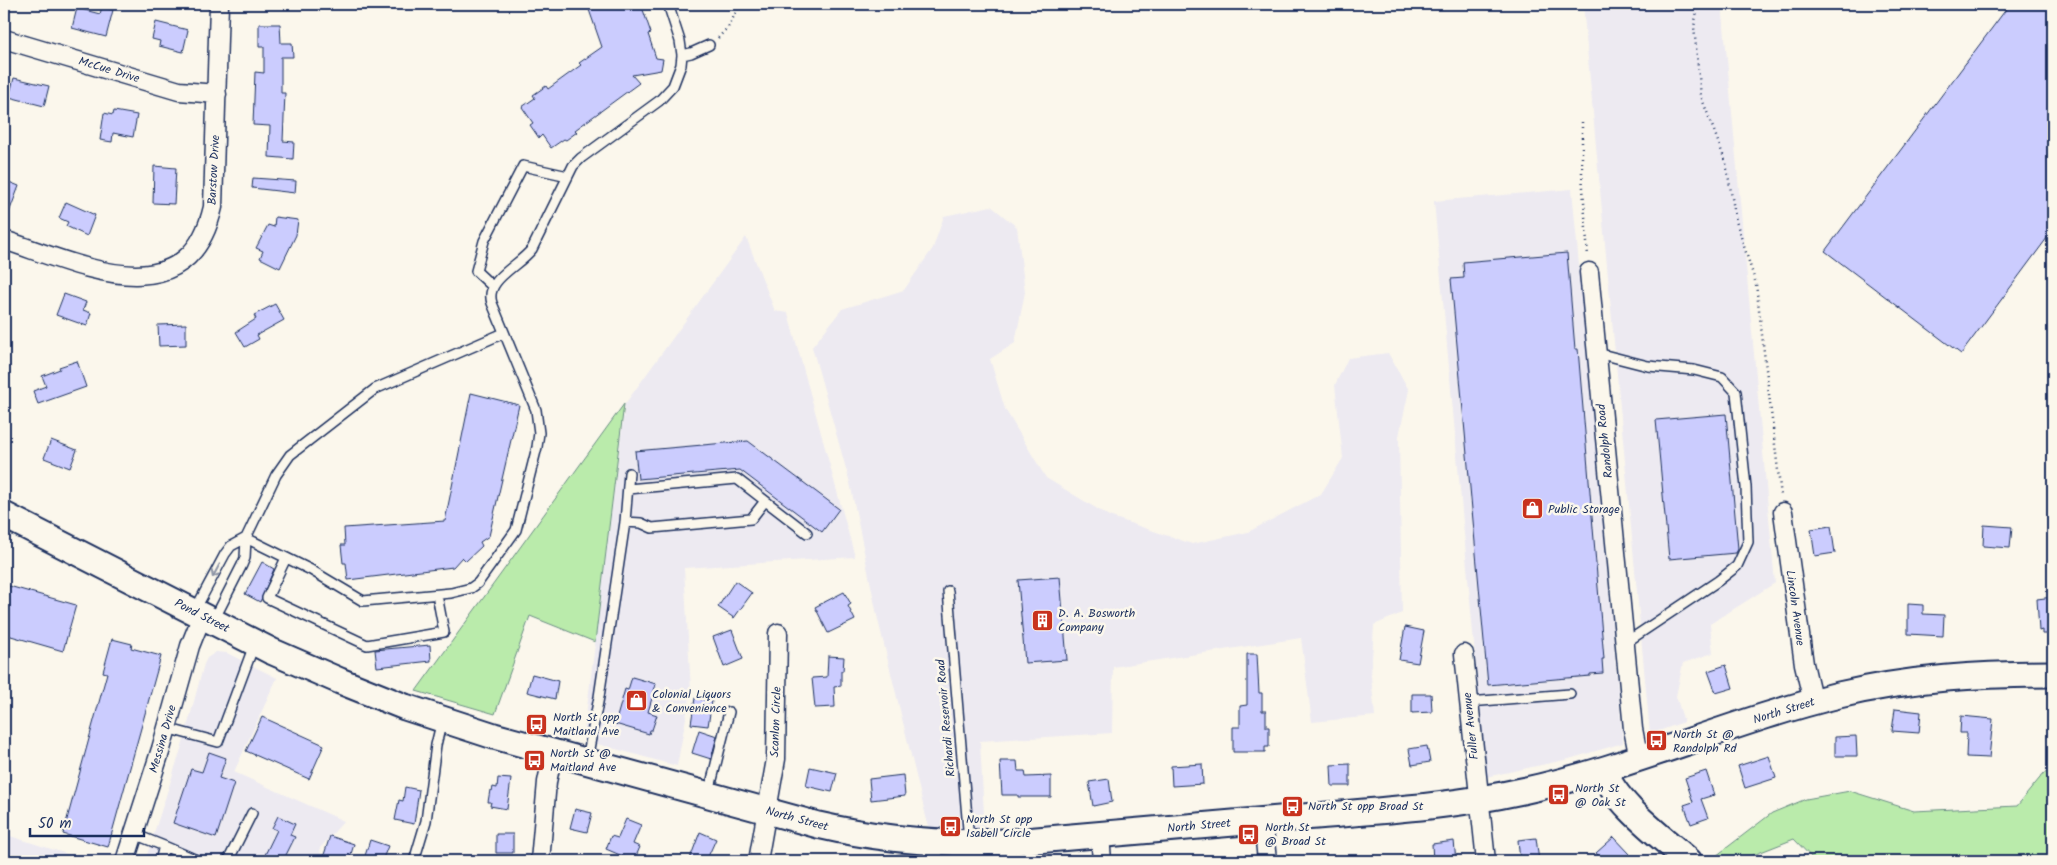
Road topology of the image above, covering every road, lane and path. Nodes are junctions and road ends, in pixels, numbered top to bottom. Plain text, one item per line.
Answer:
1 (219, 4) edge
2 (668, 4) edge
3 (740, 4) edge
4 (1698, 4) edge
5 (4, 39) edge
6 (709, 45) joint
7 (682, 55) junction
8 (216, 94) junction
9 (1582, 122) dead end
10 (568, 176) junction
11 (4, 240) edge
12 (1589, 272) joint
13 (492, 286) junction
14 (504, 333) junction
15 (1597, 353) junction
16 (629, 473) dead end
17 (628, 489) junction
18 (765, 501) junction
19 (1783, 512) joint
20 (6, 520) edge
21 (625, 522) junction
22 (807, 533) dead end
23 (246, 538) junction
24 (286, 558) junction
25 (948, 591) dead end
26 (437, 595) junction
27 (203, 617) junction
28 (778, 632) dead end
29 (255, 643) junction
30 (1625, 643) junction
31 (1464, 654) dead end
32 (2053, 674) edge
33 (1570, 694) dead end
34 (1469, 702) junction
35 (1813, 702) junction
36 (405, 707) joint
37 (729, 712) dead end
38 (442, 720) junction
39 (166, 728) junction
40 (553, 753) junction
41 (1639, 759) junction
42 (586, 761) junction
43 (1604, 770) junction
44 (709, 795) junction
45 (1479, 799) junction
46 (766, 811) junction
47 (252, 813) dead end
48 (1263, 820) junction
49 (134, 834) junction
50 (1100, 835) junction
51 (970, 843) junction
52 (164, 846) junction
53 (933, 852) edge
54 (126, 861) edge
55 (160, 861) edge
56 (199, 861) edge
57 (228, 861) edge
58 (414, 861) edge
59 (540, 861) edge
60 (758, 861) edge
61 (1102, 861) edge
62 (1267, 861) edge
63 (1486, 861) edge
64 (1689, 861) edge

1 - 8 street, Barstow Drive
2 - 7 lane
3 - 6 path
4 - 19 path
5 - 8 street, McCue Drive
6 - 7 lane
7 - 10 lane
8 - 11 street, Barstow Drive
9 - 12 path
10 - 13 lane
10 - 13 lane
12 - 15 street, Randolph Road
13 - 14 lane
14 - 23 lane
14 - 26 lane
15 - 30 street, Randolph Road
15 - 30 lane
16 - 17 lane
17 - 18 lane
17 - 21 lane
18 - 21 lane
18 - 22 lane
19 - 35 street, Lincoln Avenue
20 - 27 main road, Pond Street
21 - 42 lane
23 - 24 lane
23 - 27 lane
23 -> 27 lane
24 - 26 lane
24 - 26 lane
25 - 51 lane, Richardi Reservoir Road
27 - 29 main road, Pond Street
27 - 39 street, Messina Drive
28 - 46 street, Scanlon Circle
29 - 36 main road, Pond Street
29 - 39 lane
30 - 41 street, Randolph Road
31 - 34 street, Fuller Avenue
32 - 35 main road, North Street
33 - 34 lane
34 - 45 street, Fuller Avenue
35 - 41 main road, North Street
36 - 38 main road, North Street
37 - 44 lane
38 - 40 main road, North Street
38 - 58 lane
39 - 49 street, Messina Drive
40 - 42 main road, North Street
40 - 59 street
41 - 43 main road, North Street
42 - 44 main road, North Street
43 - 45 main road, North Street
43 - 64 main road
44 - 46 main road, North Street
45 - 48 main road, North Street
45 - 63 street, Fuller Avenue
46 - 53 main road, North Street
46 - 60 street, Scanlon Circle
47 - 57 lane
48 - 50 main road, North Street
48 - 62 street
49 - 52 lane
49 - 54 street, Messina Drive
50 - 51 main road, North Street
50 - 61 street
51 - 53 main road, North Street
52 - 55 lane
52 - 56 lane

